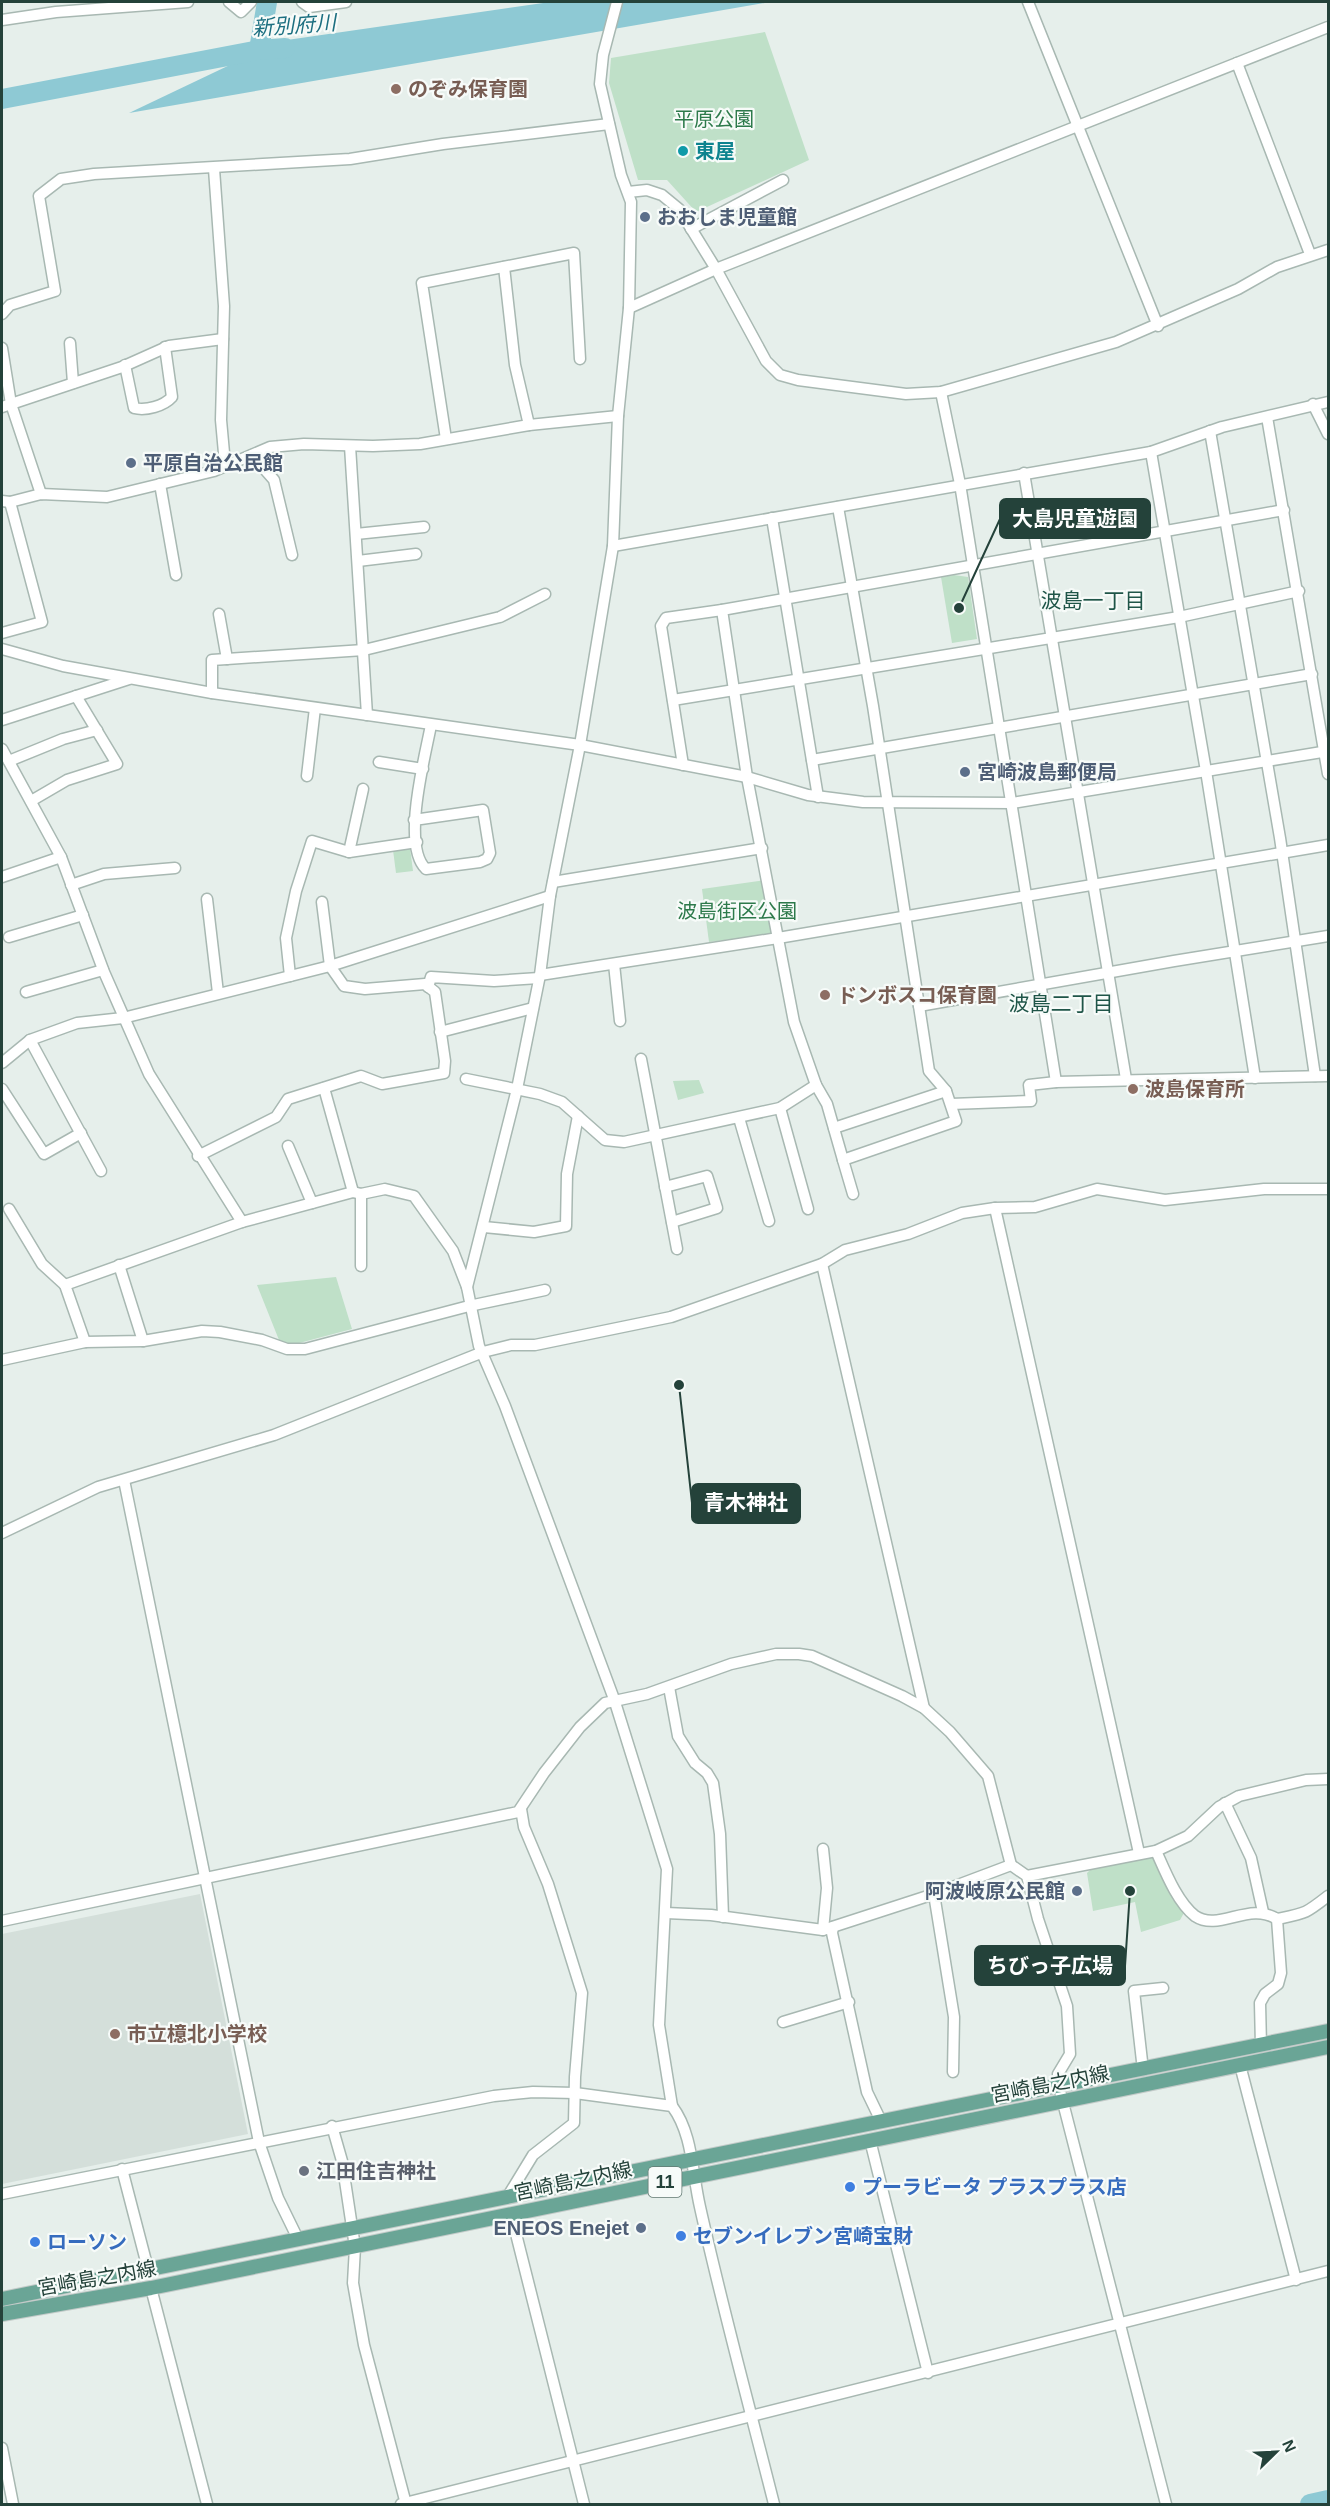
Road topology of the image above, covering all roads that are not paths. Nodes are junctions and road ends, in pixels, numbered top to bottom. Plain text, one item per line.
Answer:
1 (188, 2) edge
2 (229, 2) edge
3 (251, 2) edge
4 (302, 2) edge
5 (346, 2) edge
6 (617, 2) edge
7 (1028, 2) edge
8 (55, 7) edge
9 (2, 20) edge
10 (1329, 27) edge
11 (1237, 63) junction
12 (609, 124) junction
13 (1077, 126) junction
14 (214, 169) junction
15 (783, 180) dead end
16 (628, 192) junction
17 (691, 229) junction
18 (1329, 250) edge
19 (1310, 254) junction
20 (504, 267) junction
21 (716, 269) junction
22 (630, 308) junction
23 (2, 314) edge
24 (1158, 326) junction
25 (223, 339) junction
26 (70, 343) dead end
27 (165, 347) junction
28 (2, 348) edge
29 (580, 359) dead end
30 (125, 365) junction
31 (73, 383) junction
32 (941, 392) junction
33 (1329, 402) edge
34 (1313, 404) junction
35 (6, 405) edge
36 (618, 416) junction
37 (1267, 417) junction
38 (529, 425) junction
39 (1210, 431) junction
40 (1329, 434) edge
41 (446, 439) junction
42 (350, 446) junction
43 (1151, 452) junction
44 (252, 455) junction
45 (225, 464) junction
46 (1023, 473) junction
47 (160, 484) junction
48 (960, 484) junction
49 (41, 494) junction
50 (6, 501) edge
51 (838, 507) junction
52 (1284, 510) junction
53 (772, 518) junction
54 (1225, 521) junction
55 (424, 527) dead end
56 (1165, 532) junction
57 (356, 534) junction
58 (613, 546) junction
59 (416, 554) dead end
60 (1037, 554) junction
61 (292, 555) dead end
62 (358, 561) junction
63 (973, 566) junction
64 (176, 575) dead end
65 (852, 587) junction
66 (1299, 591) junction
67 (545, 594) dead end
68 (785, 599) junction
69 (1238, 604) junction
70 (722, 610) junction
71 (219, 614) dead end
72 (1179, 617) junction
73 (2, 633) edge
74 (1051, 637) junction
75 (986, 647) junction
76 (2, 649) edge
77 (364, 650) junction
78 (226, 659) junction
79 (866, 667) junction
80 (1312, 674) junction
81 (129, 679) junction
82 (799, 679) junction
83 (1254, 684) junction
84 (735, 690) junction
85 (212, 693) junction
86 (1193, 695) junction
87 (76, 696) junction
88 (673, 700) junction
89 (315, 708) junction
90 (367, 715) junction
91 (1065, 717) junction
92 (2, 720) edge
93 (431, 725) junction
94 (999, 728) junction
95 (96, 730) junction
96 (580, 745) junction
97 (880, 748) junction
98 (2, 749) edge
99 (1327, 751) edge
100 (812, 760) junction
101 (1267, 760) junction
102 (9, 761) junction
103 (379, 762) dead end
104 (683, 765) junction
105 (423, 769) junction
106 (1206, 771) junction
107 (1329, 774) edge
108 (307, 776) dead end
109 (747, 777) junction
110 (363, 789) dead end
111 (1077, 792) junction
112 (818, 797) junction
113 (31, 801) junction
114 (888, 803) junction
115 (1012, 803) junction
116 (414, 820) junction
117 (417, 842) junction
118 (1329, 845) edge
119 (762, 848) junction
120 (349, 852) junction
121 (1282, 853) junction
122 (61, 857) junction
123 (1220, 863) junction
124 (175, 868) dead end
125 (2, 877) edge
126 (553, 882) junction
127 (71, 885) junction
128 (1093, 885) junction
129 (550, 896) junction
130 (1026, 896) junction
131 (207, 899) dead end
132 (322, 902) dead end
133 (83, 915) junction
134 (906, 917) junction
135 (1329, 936) edge
136 (9, 937) dead end
137 (778, 938) junction
138 (1296, 943) junction
139 (1235, 951) junction
140 (614, 964) junction
141 (330, 966) junction
142 (103, 970) junction
143 (1108, 974) junction
144 (290, 976) junction
145 (540, 976) junction
146 (1041, 985) junction
147 (428, 987) junction
148 (26, 992) dead end
149 (218, 993) junction
150 (919, 1006) junction
151 (533, 1008) junction
152 (123, 1018) junction
153 (620, 1021) dead end
154 (440, 1032) junction
155 (30, 1040) junction
156 (641, 1059) dead end
157 (2, 1062) edge
158 (1315, 1076) junction
159 (1329, 1076) edge
160 (1255, 1078) junction
161 (465, 1079) dead end
162 (1126, 1079) junction
163 (1056, 1082) junction
164 (816, 1085) junction
165 (324, 1088) junction
166 (2, 1089) edge
167 (517, 1089) junction
168 (946, 1091) junction
169 (951, 1104) junction
170 (780, 1108) junction
171 (578, 1116) junction
172 (739, 1118) junction
173 (834, 1128) junction
174 (81, 1133) junction
175 (655, 1135) junction
176 (288, 1146) dead end
177 (198, 1156) junction
178 (843, 1160) junction
179 (101, 1171) dead end
180 (665, 1187) junction
181 (1329, 1189) edge
182 (357, 1193) junction
183 (853, 1194) dead end
184 (312, 1203) junction
185 (995, 1208) junction
186 (9, 1209) dead end
187 (808, 1209) dead end
188 (770, 1221) dead end
189 (242, 1222) junction
190 (672, 1222) junction
191 (484, 1227) junction
192 (676, 1249) dead end
193 (822, 1264) junction
194 (119, 1265) junction
195 (361, 1266) dead end
196 (65, 1285) junction
197 (467, 1287) junction
198 (545, 1290) dead end
199 (469, 1306) junction
200 (143, 1341) junction
201 (85, 1342) junction
202 (483, 1352) junction
203 (2, 1360) edge
204 (124, 1480) junction
205 (2, 1533) edge
206 (669, 1687) junction
207 (614, 1699) junction
208 (924, 1708) junction
209 (1329, 1779) edge
210 (1225, 1803) junction
211 (521, 1809) junction
212 (823, 1849) dead end
213 (1156, 1851) junction
214 (1139, 1853) junction
215 (1011, 1865) junction
216 (206, 1876) junction
217 (1027, 1876) junction
218 (934, 1894) junction
219 (1329, 1896) edge
220 (1263, 1912) junction
221 (666, 1913) junction
222 (723, 1917) junction
223 (1277, 1919) junction
224 (2, 1921) edge
225 (828, 1928) junction
226 (1163, 1988) dead end
227 (849, 2002) junction
228 (783, 2022) dead end
229 (1329, 2031) edge
230 (1261, 2046) junction
231 (1329, 2047) edge
232 (1240, 2065) junction
233 (1143, 2070) junction
234 (952, 2072) dead end
235 (1059, 2087) junction
236 (574, 2093) junction
237 (1063, 2102) junction
238 (672, 2106) junction
239 (880, 2119) junction
240 (332, 2126) junction
241 (870, 2140) junction
242 (259, 2142) junction
243 (691, 2160) junction
244 (122, 2169) junction
245 (694, 2175) junction
246 (2, 2194) edge
247 (508, 2196) junction
248 (511, 2214) junction
249 (352, 2228) junction
250 (298, 2239) junction
251 (355, 2247) junction
252 (148, 2269) junction
253 (1329, 2271) edge
254 (1296, 2280) junction
255 (151, 2288) junction
256 (2, 2299) edge
257 (2, 2314) edge
258 (1118, 2325) junction
259 (928, 2373) junction
260 (752, 2417) junction
261 (2, 2448) edge
262 (574, 2463) junction
263 (405, 2504) edge
264 (13, 2505) edge
265 (207, 2505) edge
266 (584, 2505) edge
267 (774, 2505) edge
268 (1166, 2505) edge

1 - 8 street
2 - 3 street
4 - 5 street
6 - 12 street
7 - 13 street
8 - 9 street
10 - 11 street
11 - 13 street
11 - 19 street
12 - 14 street
12 - 16 street
13 - 21 street
13 - 24 street
14 - 23 street
14 - 25 street
15 - 17 street
16 - 17 street
16 - 22 street
17 - 21 street
18 - 19 street
19 - 24 street
20 - 29 street
20 - 38 street
20 - 41 street
21 - 22 street
21 - 32 street
22 - 36 street
24 - 32 street
25 - 27 street
25 - 45 street
26 - 31 street
27 - 30 street
27 - 30 street
28 - 35 street
30 - 31 street
31 - 35 street
32 - 48 street
33 - 34 street
34 - 37 street
34 - 40 street
35 - 49 street
36 - 38 street
36 - 58 street
37 - 39 street
37 - 52 street
38 - 41 street
39 - 43 street
39 - 54 street
41 - 42 street
42 - 44 street
42 - 57 street
43 - 46 street
43 - 56 street
44 - 45 street
44 - 61 street
45 - 47 street
46 - 48 street
46 - 60 street
47 - 49 street
47 - 64 street
48 - 51 street
48 - 63 street
49 - 50 street
50 - 73 street
51 - 53 street
51 - 65 street
52 - 54 street
52 - 66 street
53 - 58 street
53 - 68 street
54 - 56 street
54 - 69 street
55 - 57 street
56 - 60 street
56 - 72 street
57 - 62 street
58 - 96 street
59 - 62 street
60 - 63 street
60 - 74 street
62 - 77 street
63 - 65 street
63 - 75 street
65 - 68 street
65 - 79 street
66 - 69 street
66 - 80 street
67 - 77 street
68 - 70 street
68 - 82 street
69 - 72 street
69 - 83 street
70 - 84 street
70 - 88 street
71 - 78 street
72 - 74 street
72 - 86 street
74 - 75 street
74 - 91 street
75 - 79 street
75 - 94 street
76 - 81 street
77 - 78 street
77 - 90 street
78 - 85 street
79 - 82 street
79 - 97 street
80 - 83 street
80 - 99 street
81 - 85 street
81 - 87 street
82 - 84 street
82 - 100 street
83 - 86 street
83 - 101 street
84 - 88 street
84 - 109 street
85 - 89 street
86 - 91 street
86 - 106 street
87 - 92 street
87 - 95 street
88 - 104 street
89 - 90 street
89 - 108 street
90 - 93 street
91 - 94 street
91 - 111 street
93 - 96 street
93 - 105 street
94 - 97 street
94 - 115 street
95 - 102 street
95 - 113 street
96 - 104 street
96 - 126 street
97 - 100 street
97 - 114 street
98 - 102 street
99 - 101 street
99 - 107 street
100 - 112 street
101 - 106 street
101 - 121 street
102 - 113 street
103 - 105 street
104 - 109 street
105 - 116 street
106 - 111 street
106 - 123 street
109 - 112 street
109 - 119 street
110 - 120 street
111 - 115 street
111 - 128 street
112 - 114 street
113 - 122 street
114 - 115 street
114 - 134 street
115 - 130 street
116 - 117 street
116 - 117 street
117 - 120 street
118 - 121 street
119 - 126 street
119 - 137 street
120 - 144 street
121 - 123 street
121 - 138 street
122 - 125 street
122 - 127 street
123 - 128 street
123 - 139 street
124 - 127 street
126 - 129 street
127 - 133 street
128 - 130 street
128 - 143 street
129 - 141 street
129 - 145 street
130 - 134 street
130 - 146 street
131 - 149 street
132 - 141 street
133 - 136 street
133 - 142 street
134 - 137 street
134 - 150 street
135 - 138 street
137 - 140 street
137 - 164 street
138 - 139 street
138 - 158 street
139 - 143 street
139 - 160 street
140 - 145 street
140 - 153 street
141 - 144 street
141 - 147 street
142 - 148 street
142 - 152 street
143 - 146 street
143 - 162 street
144 - 149 street
145 - 147 street
145 - 151 street
146 - 150 street
146 - 163 street
147 - 154 street
149 - 152 street
150 - 168 street
151 - 154 street
151 - 167 street
152 - 155 street
152 - 177 street
154 - 165 street
155 - 157 street
155 - 174 street
156 - 175 street
158 - 159 street
158 - 160 street
160 - 162 street
161 - 167 street
162 - 163 street
163 - 169 street
164 - 170 street
164 - 173 street
165 - 177 street
165 - 182 street
166 - 174 street
167 - 171 street
167 - 191 street
168 - 169 street
168 - 173 street
169 - 178 street
170 - 172 street
170 - 187 street
171 - 175 street
171 - 191 street
172 - 175 street
172 - 188 street
173 - 178 street
174 - 179 street
175 - 180 street
176 - 184 street
177 - 189 street
178 - 183 street
180 - 190 street
180 - 190 street
181 - 185 street
182 - 184 street
182 - 195 street
182 - 197 street
184 - 189 street
185 - 193 street
185 - 214 street
186 - 196 street
189 - 194 street
190 - 192 street
191 - 197 street
193 - 202 street
193 - 208 street
194 - 196 street
194 - 200 street
196 - 201 street
197 - 199 street
198 - 199 street
199 - 200 street
199 - 202 street
200 - 201 street
201 - 203 street
202 - 204 street
202 - 207 street
204 - 205 street
204 - 216 street
206 - 207 street
206 - 208 street
206 - 222 street
207 - 211 street
207 - 221 street
208 - 215 street
209 - 210 street
210 - 213 street
210 - 220 street
211 - 216 street
211 - 236 street
212 - 225 street
213 - 214 street
213 - 220 street
214 - 217 street
215 - 217 street
215 - 218 street
216 - 224 street
216 - 242 street
217 - 235 street
218 - 225 street
218 - 234 street
219 - 223 street
220 - 223 street
221 - 222 street
221 - 238 street
222 - 225 street
223 - 230 street
225 - 227 street
226 - 233 street
227 - 228 street
227 - 239 street
229 - 230 main road, 宮崎島之内線 / 11
230 - 233 main road, 宮崎島之内線 / 11
231 - 232 main road, 宮崎島之内線 / 11
232 - 237 main road, 宮崎島之内線 / 11
232 - 254 street
233 - 235 main road, 宮崎島之内線 / 11
235 - 237 street
235 - 239 main road, 宮崎島之内線 / 11
236 - 238 street
236 - 240 street
236 - 247 street
237 - 241 main road, 宮崎島之内線 / 11
237 - 258 street
238 - 243 street
239 - 243 main road, 宮崎島之内線 / 11
240 - 242 street
240 - 249 street
241 - 245 main road, 宮崎島之内線 / 11
241 - 259 street
242 - 244 street
242 - 250 street
243 - 245 street
243 - 247 main road, 宮崎島之内線 / 11
244 - 246 street
244 - 252 street
245 - 248 main road, 宮崎島之内線 / 11
245 - 260 street
247 - 249 main road, 宮崎島之内線 / 11
248 - 251 main road, 宮崎島之内線 / 11
248 - 262 street
249 - 250 main road, 宮崎島之内線 / 11
249 - 251 street
250 - 252 main road, 宮崎島之内線 / 11
251 - 255 main road, 宮崎島之内線 / 11
251 - 263 street
252 - 256 main road, 宮崎島之内線 / 11
253 - 254 street
254 - 258 street
255 - 257 main road, 宮崎島之内線 / 11
255 - 265 street
258 - 259 street
258 - 268 street
259 - 260 street
260 - 262 street
260 - 267 street
261 - 264 street
262 - 263 street
262 - 266 street

